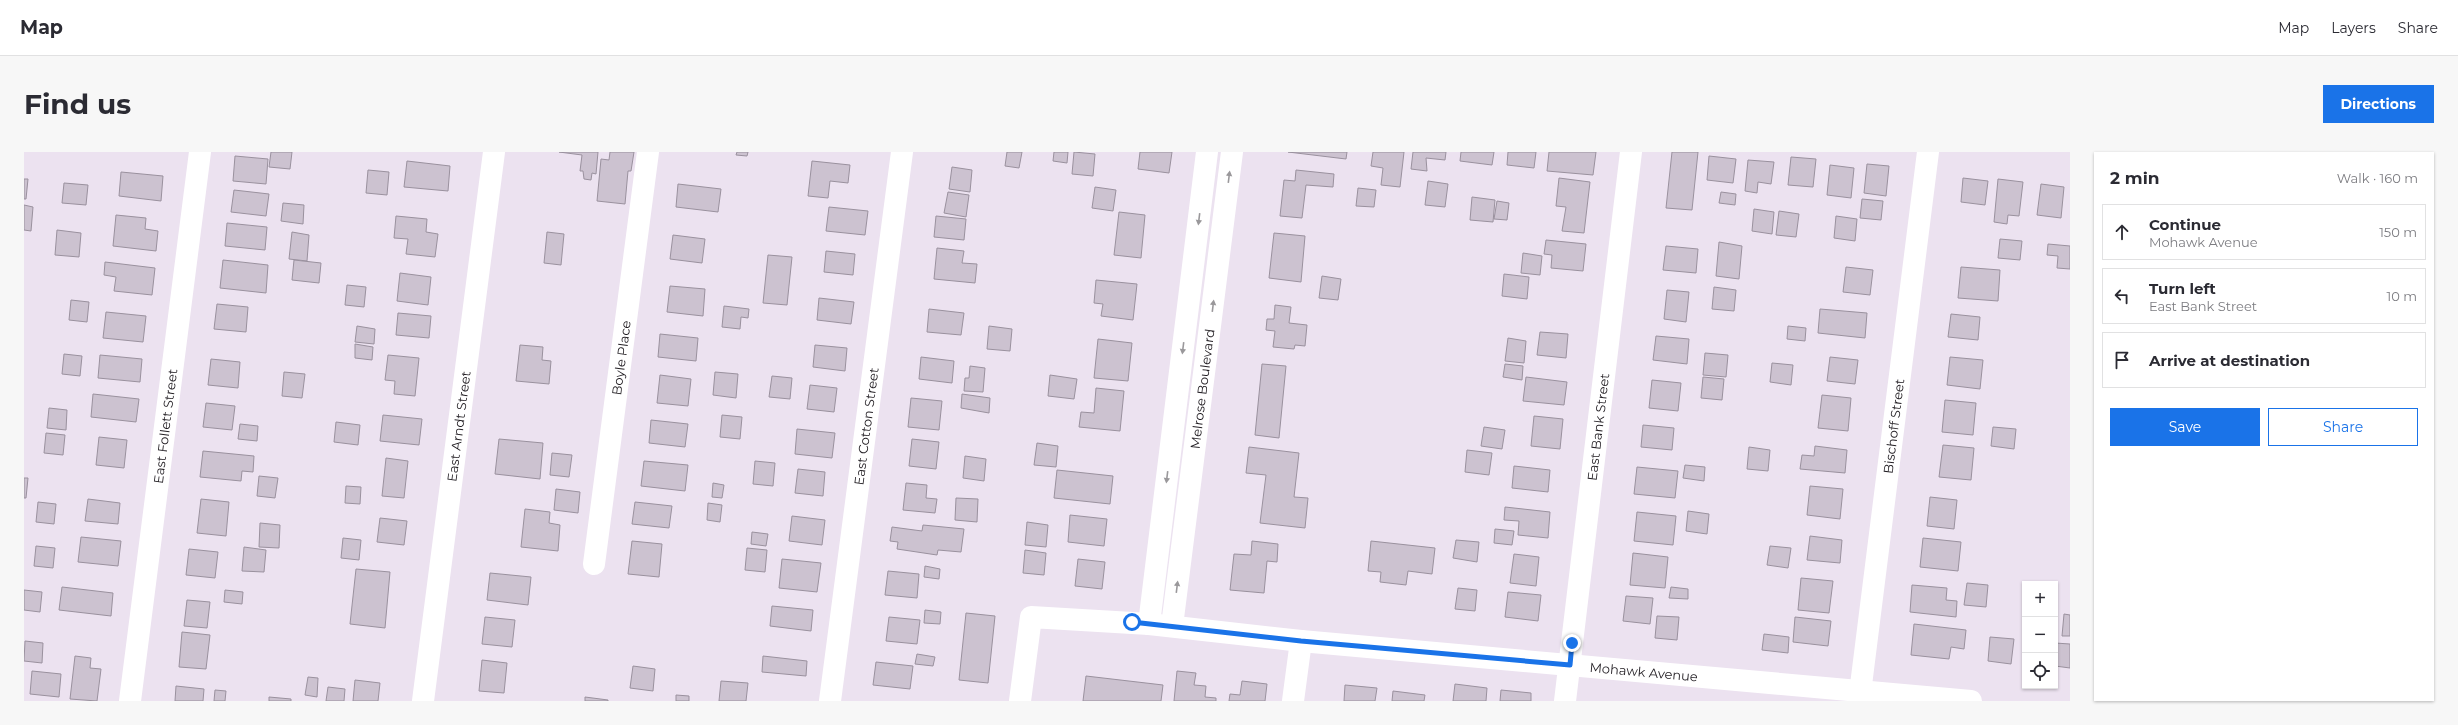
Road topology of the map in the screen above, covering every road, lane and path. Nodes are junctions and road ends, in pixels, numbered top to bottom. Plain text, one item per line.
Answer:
1 (200, 152) edge
2 (494, 152) edge
3 (648, 152) edge
4 (902, 152) edge
5 (1207, 152) edge
6 (1232, 152) edge
7 (1631, 152) edge
8 (1928, 152) edge
9 (594, 564) dead end
10 (1149, 624) junction
11 (1172, 626) junction
12 (1301, 641) junction
13 (1570, 665) junction
14 (1860, 696) edge
15 (130, 701) edge
16 (423, 701) edge
17 (830, 701) edge
18 (1020, 701) edge
19 (1294, 701) edge
20 (1565, 701) edge
21 (1971, 701) edge

1 - 15 street, East Follett Street
2 - 16 street, East Arndt Street
3 - 9 street, Boyle Place
4 - 17 street, East Cotton Street
5 -> 10 street, Melrose Boulevard
11 -> 6 street, Melrose Boulevard
7 - 13 street, East Bank Street
8 - 14 street, Bischoff Street
10 - 11 street, Mohawk Avenue
10 - 18 street, Mohawk Avenue
11 - 12 street, Mohawk Avenue
12 - 13 street, Mohawk Avenue
12 - 19 street
13 - 14 street, Mohawk Avenue
13 - 20 street, East Bank Street
14 - 21 street, Mohawk Avenue

